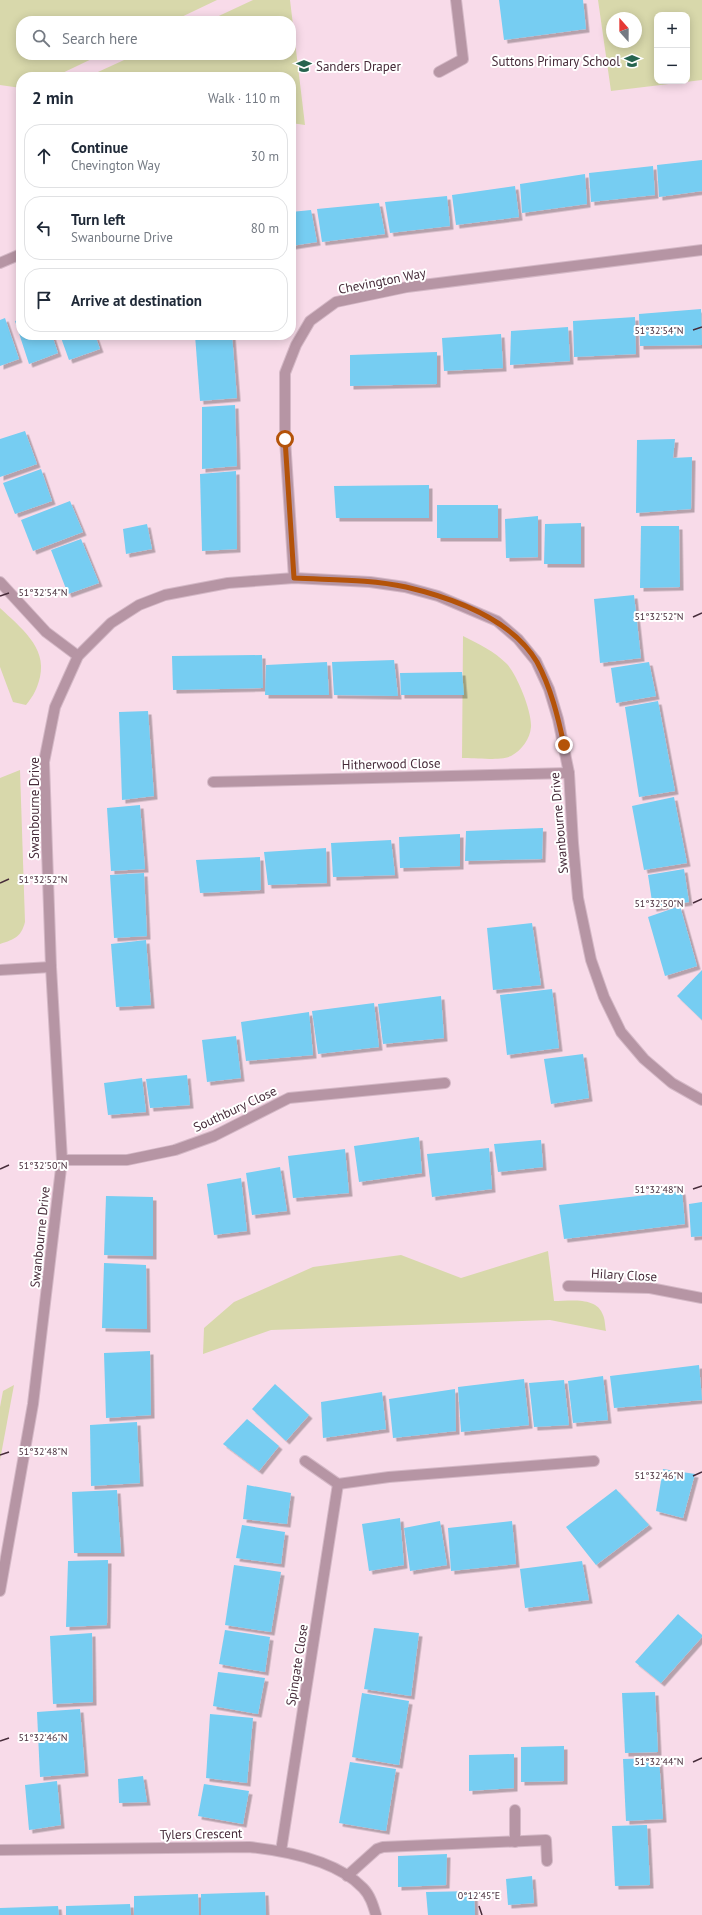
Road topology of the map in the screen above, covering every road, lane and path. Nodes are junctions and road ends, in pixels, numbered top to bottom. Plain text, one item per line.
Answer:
1 (456, 0) edge
2 (439, 72) dead end
3 (702, 250) edge
4 (16, 256) edge
5 (0, 263) edge
6 (294, 578) junction
7 (0, 582) edge
8 (78, 656) junction
9 (569, 773) junction
10 (213, 782) dead end
11 (51, 967) junction
12 (0, 970) edge
13 (445, 1083) dead end
14 (702, 1100) edge
15 (62, 1160) junction
16 (568, 1286) dead end
17 (702, 1298) edge
18 (305, 1461) dead end
19 (594, 1461) dead end
20 (338, 1484) junction
21 (2, 1570) edge
22 (0, 1591) edge
23 (515, 1810) dead end
24 (515, 1842) junction
25 (0, 1850) edge
26 (281, 1851) junction
27 (547, 1861) dead end
28 (347, 1876) junction
29 (376, 1915) edge

1 - 2 street
3 - 6 street, Chevington Way
4 - 5 street
6 - 8 street, Swanbourne Drive
6 - 9 street, Swanbourne Drive
7 - 8 street
8 - 11 street, Swanbourne Drive
9 - 10 street, Hitherwood Close
9 - 14 street, Swanbourne Drive
11 - 12 street
11 - 15 street, Swanbourne Drive
13 - 15 street, Southbury Close
15 - 21 street, Swanbourne Drive
16 - 17 street, Hilary Close
18 - 20 street
19 - 20 street
20 - 26 street, Spingate Close
21 - 22 street, Swanbourne Drive
23 - 24 street
24 - 27 street
24 - 28 street
25 - 26 street, Tylers Crescent
26 - 28 street, Tylers Crescent
28 - 29 street, Tylers Crescent

